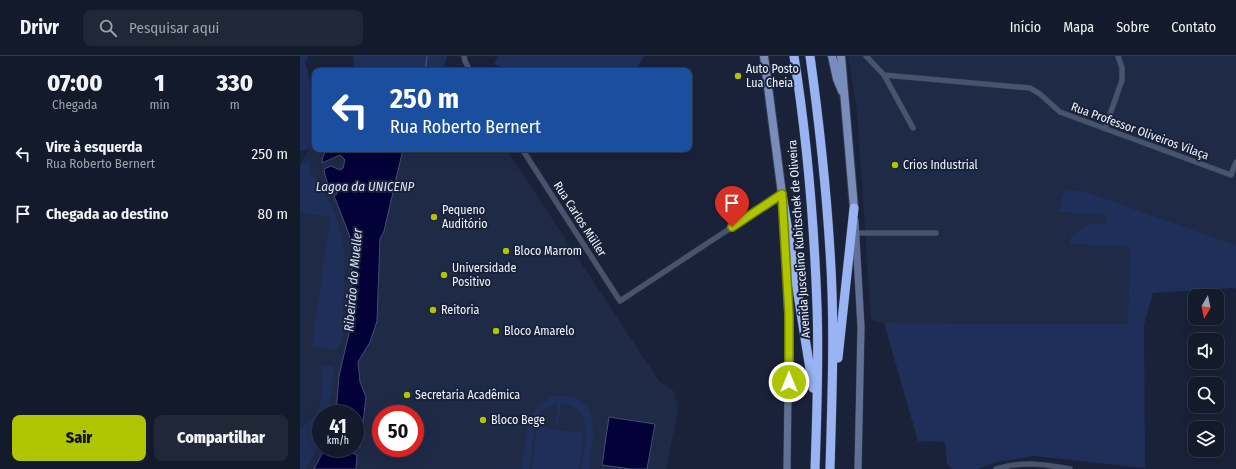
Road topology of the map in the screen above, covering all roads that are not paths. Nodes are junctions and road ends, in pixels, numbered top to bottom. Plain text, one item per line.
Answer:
1 (464, 56) edge
2 (764, 56) edge
3 (794, 56) edge
4 (810, 56) edge
5 (832, 56) edge
6 (841, 56) edge
7 (866, 56) edge
8 (1118, 56) edge
9 (468, 68) edge
10 (884, 74) junction
11 (843, 93) junction
12 (913, 128) dead end
13 (1105, 129) junction
14 (524, 152) edge
15 (1236, 162) edge
16 (782, 194) junction
17 (854, 208) junction
18 (856, 233) junction
19 (936, 233) dead end
20 (817, 412) junction
21 (830, 465) edge
22 (787, 469) edge
23 (815, 469) edge
24 (858, 469) edge
25 (996, 469) edge
26 (1070, 469) edge

1 - 9 street
2 - 16 main road
3 - 20 highway, Avenida Juscelino Kubitschek de Oliveira
4 - 21 highway
5 - 11 main road
6 - 11 main road
7 - 10 street
8 - 13 street
10 - 12 street
10 - 13 street, Rua Professor Oliveiros Vilaça
11 - 17 main road
13 - 15 street, Rua Professor Oliveiros Vilaça
14 - 16 street, Rua Carlos Müller
16 - 20 highway
16 - 22 main road
17 - 18 main road
17 - 21 highway
18 - 19 street
18 - 24 main road
20 - 23 highway, Avenida Juscelino Kubitschek de Oliveira
25 - 26 street

